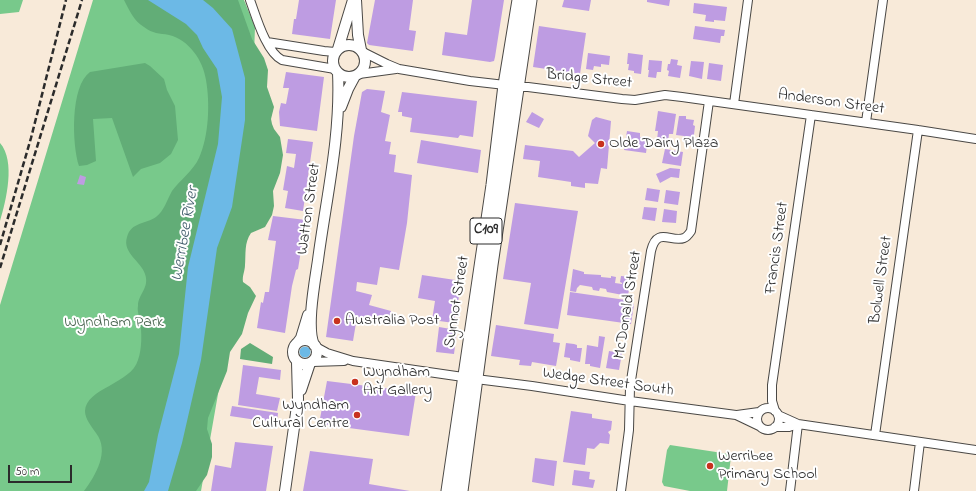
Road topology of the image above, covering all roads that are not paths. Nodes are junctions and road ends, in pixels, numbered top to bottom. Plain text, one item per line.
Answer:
1 (250, 0) edge
2 (353, 0) edge
3 (356, 0) edge
4 (519, 0) edge
5 (530, 0) edge
6 (748, 0) edge
7 (883, 0) edge
8 (267, 42) junction
9 (337, 50) junction
10 (362, 51) junction
11 (399, 69) junction
12 (336, 71) junction
13 (357, 75) junction
14 (511, 86) junction
15 (682, 96) joint
16 (709, 101) junction
17 (734, 104) junction
18 (811, 115) junction
19 (338, 117) junction
20 (866, 122) junction
21 (918, 130) junction
22 (976, 139) edge
23 (312, 306) junction
24 (298, 342) junction
25 (315, 346) junction
26 (352, 361) junction
27 (297, 362) junction
28 (311, 363) junction
29 (470, 378) junction
30 (772, 385) junction
31 (298, 399) junction
32 (630, 401) junction
33 (761, 411) junction
34 (776, 413) junction
35 (736, 415) junction
36 (798, 424) junction
37 (759, 426) junction
38 (775, 427) junction
39 (875, 435) junction
40 (920, 442) junction
41 (976, 450) edge
42 (454, 489) edge
43 (285, 491) edge
44 (621, 491) edge
45 (790, 491) edge
46 (914, 491) edge

1 - 8 street
2 - 9 street
3 - 10 street
4 - 14 highway, Synnot Street / C109
5 - 14 highway, Synnot Street / C109
6 - 17 street
7 - 20 street
8 - 9 street
8 - 12 street
9 - 10 street
9 - 12 street
10 - 11 street, Bridge Street
10 - 13 street
11 - 13 street, Bridge Street
11 - 14 street, Bridge Street
12 - 13 street
12 - 19 street, Watton Street
13 - 19 street, Watton Street
14 - 15 street, Bridge Street
14 - 29 highway, Synnot Street / C109
15 - 16 street, Anderson Street
16 - 17 street, Anderson Street
16 - 32 street, McDonald Street
17 - 18 street, Anderson Street
18 - 20 street, Anderson Street
18 - 30 street, Francis Street
19 - 23 street, Watton Street
20 - 21 street, Anderson Street
21 - 22 street, Anderson Street
21 - 39 street, Bolwell Street
23 - 24 street, Watton Street
23 - 25 street, Watton Street
24 - 25 street
24 - 27 street
25 - 26 street, Wedge Street South
25 - 28 street
26 - 28 street, Wedge Street South
26 - 29 street, Wedge Street South
27 - 28 street
27 - 31 street
28 - 31 street
29 - 32 street, Wedge Street South
29 - 42 highway, Synnot Street / C109
30 - 33 street, Francis Street
30 - 34 street, Francis Street
31 - 43 street
32 - 35 street, Wedge Street South
32 - 44 street
33 - 34 street
33 - 35 street, Wedge Street South
33 - 37 street
34 - 36 street
34 - 38 street
35 - 37 street, Wedge Street South
36 - 38 street
36 - 39 street
36 - 45 street
37 - 38 street
39 - 40 street
40 - 41 street
40 - 46 street

